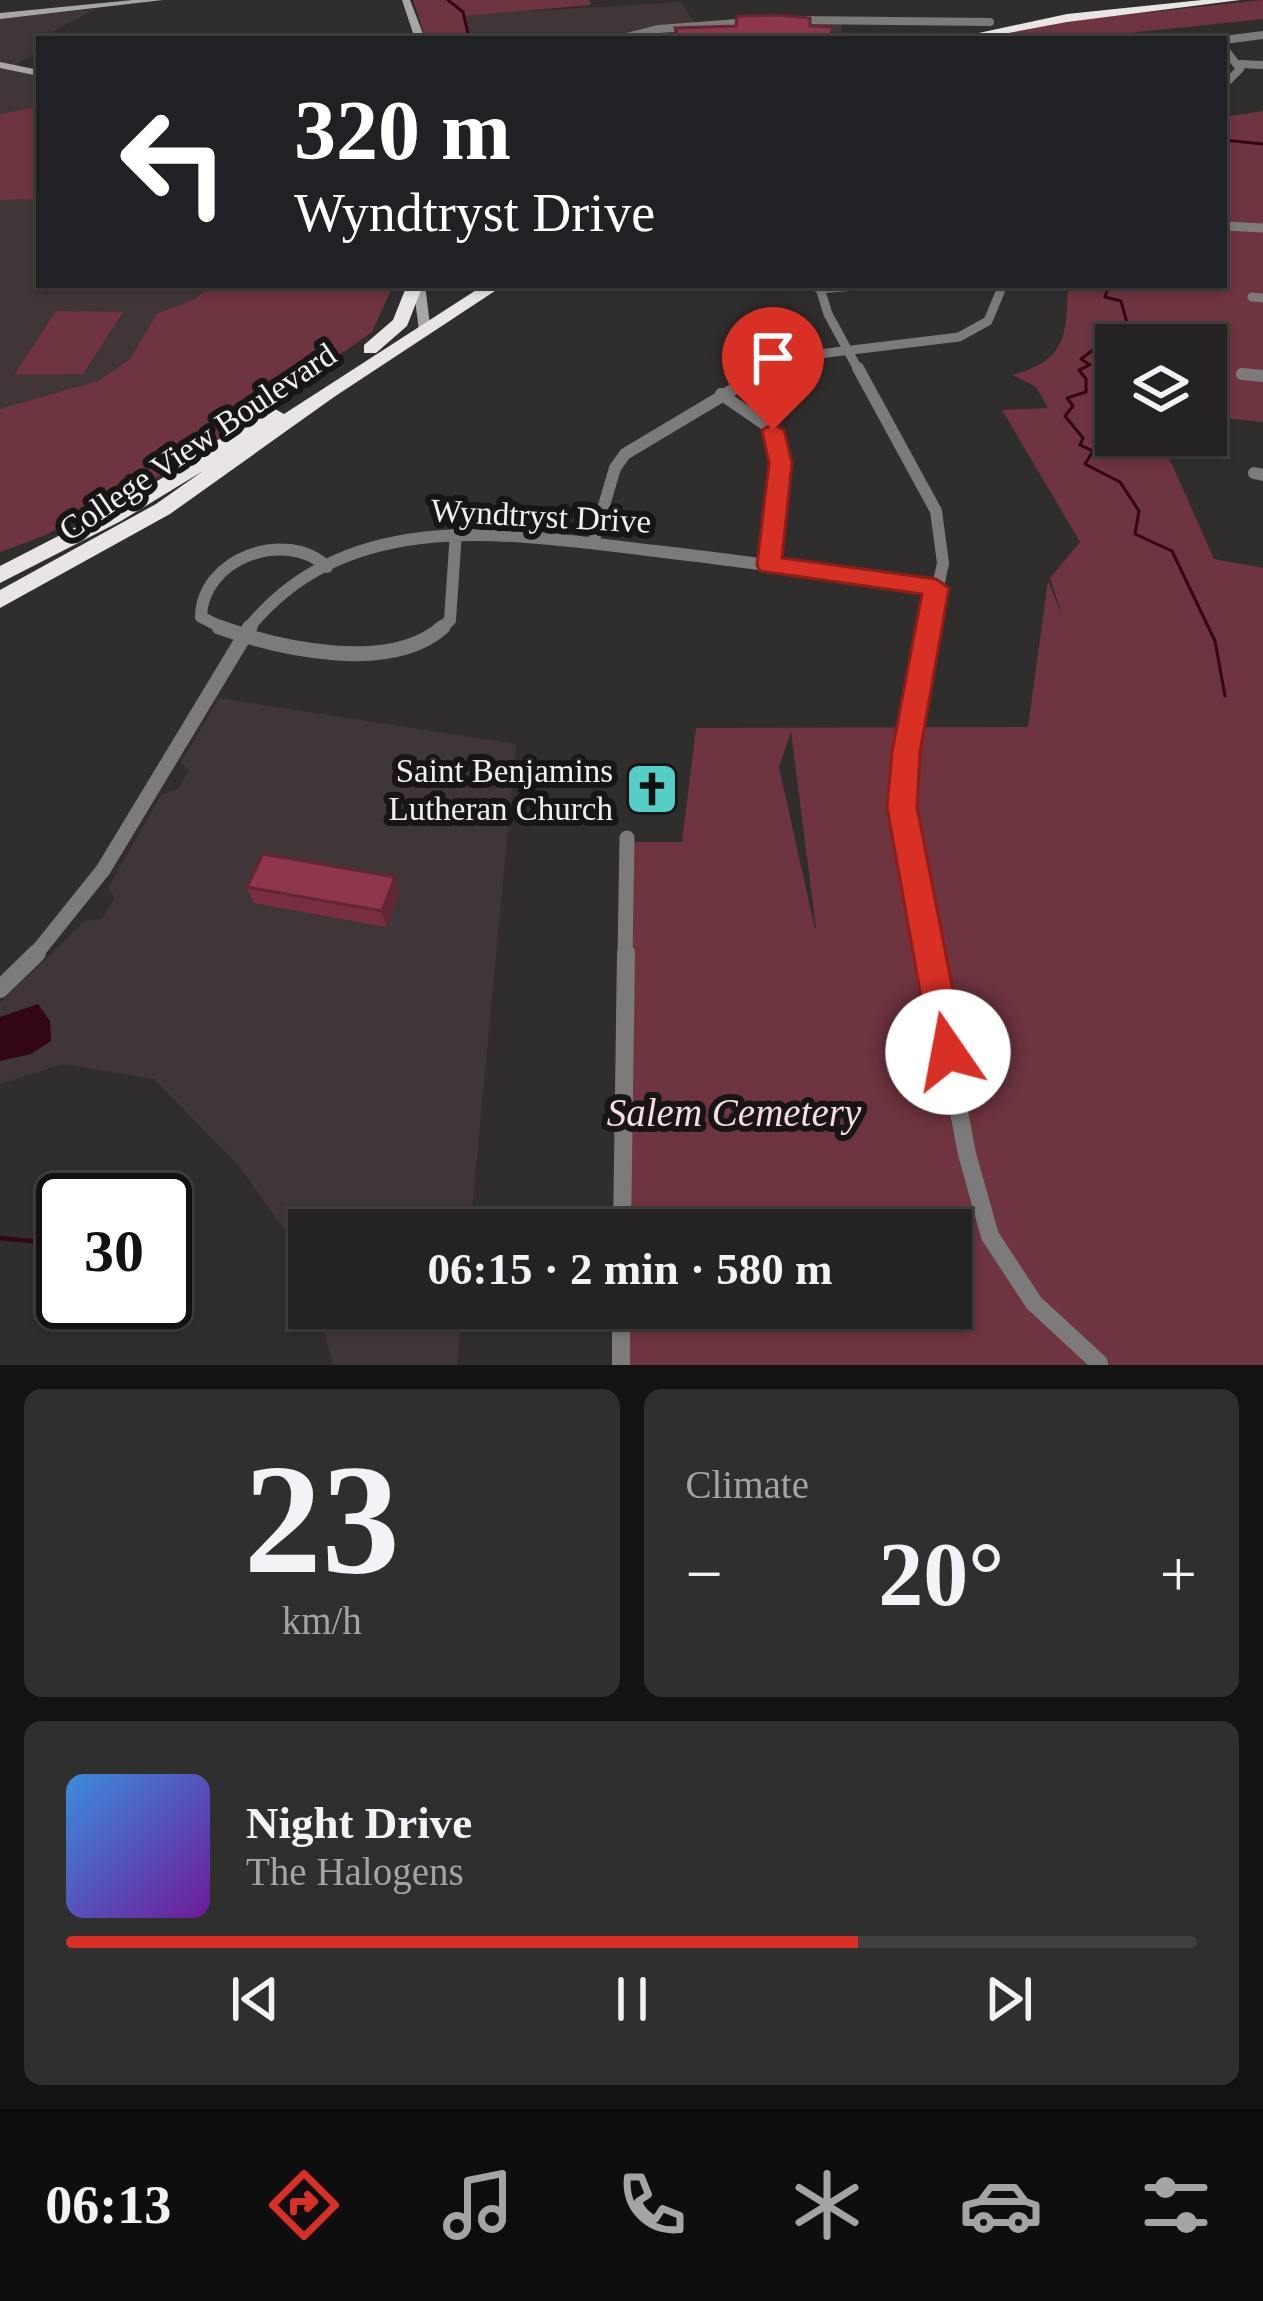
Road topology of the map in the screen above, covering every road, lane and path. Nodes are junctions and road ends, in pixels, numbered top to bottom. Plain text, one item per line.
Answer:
1 (159, 0) edge
2 (406, 0) edge
3 (1234, 0) edge
4 (145, 1) edge
5 (682, 10) dead end
6 (0, 16) edge
7 (777, 20) edge
8 (762, 21) edge
9 (990, 22) dead end
10 (692, 27) junction
11 (1263, 35) edge
12 (417, 36) edge
13 (637, 36) edge
14 (972, 36) edge
15 (1227, 43) edge
16 (1227, 48) edge
17 (1240, 64) junction
18 (0, 65) edge
19 (1263, 65) edge
20 (36, 72) edge
21 (1227, 83) edge
22 (1227, 226) edge
23 (1263, 228) edge
24 (417, 288) edge
25 (419, 288) edge
26 (425, 288) edge
27 (487, 288) edge
28 (488, 288) edge
29 (819, 288) edge
30 (1002, 288) edge
31 (471, 296) junction
32 (425, 327) junction
33 (848, 350) junction
34 (1242, 374) dead end
35 (1263, 376) edge
36 (309, 394) junction
37 (722, 394) junction
38 (288, 407) junction
39 (456, 532) junction
40 (593, 543) junction
41 (0, 561) edge
42 (769, 565) junction
43 (327, 567) junction
44 (0, 575) edge
45 (936, 588) junction
46 (0, 600) edge
47 (244, 634) junction
48 (626, 838) dead end
49 (0, 988) edge
50 (622, 1209) edge
51 (621, 1329) edge
52 (1100, 1364) edge
53 (620, 1365) edge

1 - 4 main road
2 - 12 main road
3 - 14 highway
4 - 6 main road
5 - 10 street
7 - 9 street
8 - 10 street
10 - 13 street
11 - 15 street
16 - 17 street
17 - 19 street
17 - 21 street
18 - 20 main road
22 - 23 street
24 - 36 highway
25 - 32 main road
26 - 31 highway
27 - 31 highway
28 - 32 highway
29 - 33 street
30 - 33 street
31 - 32 highway
32 - 36 highway, College View Boulevard
32 - 46 highway, College View Boulevard
33 - 37 street
33 - 45 street
34 - 35 street
36 - 38 highway, College View Boulevard
37 - 40 street
37 - 42 street
38 - 41 highway
38 - 44 highway, College View Boulevard
39 - 40 street, Wyndtryst Drive
39 - 43 street, Wyndtryst Drive
39 - 47 street
40 - 42 street, Wyndtryst Drive
42 - 45 street, Wyndtryst Drive
43 - 47 street, Wyndtryst Drive
43 - 47 street
45 - 52 street
47 - 49 street, Wyndtryst Drive
48 - 50 street
51 - 53 street

